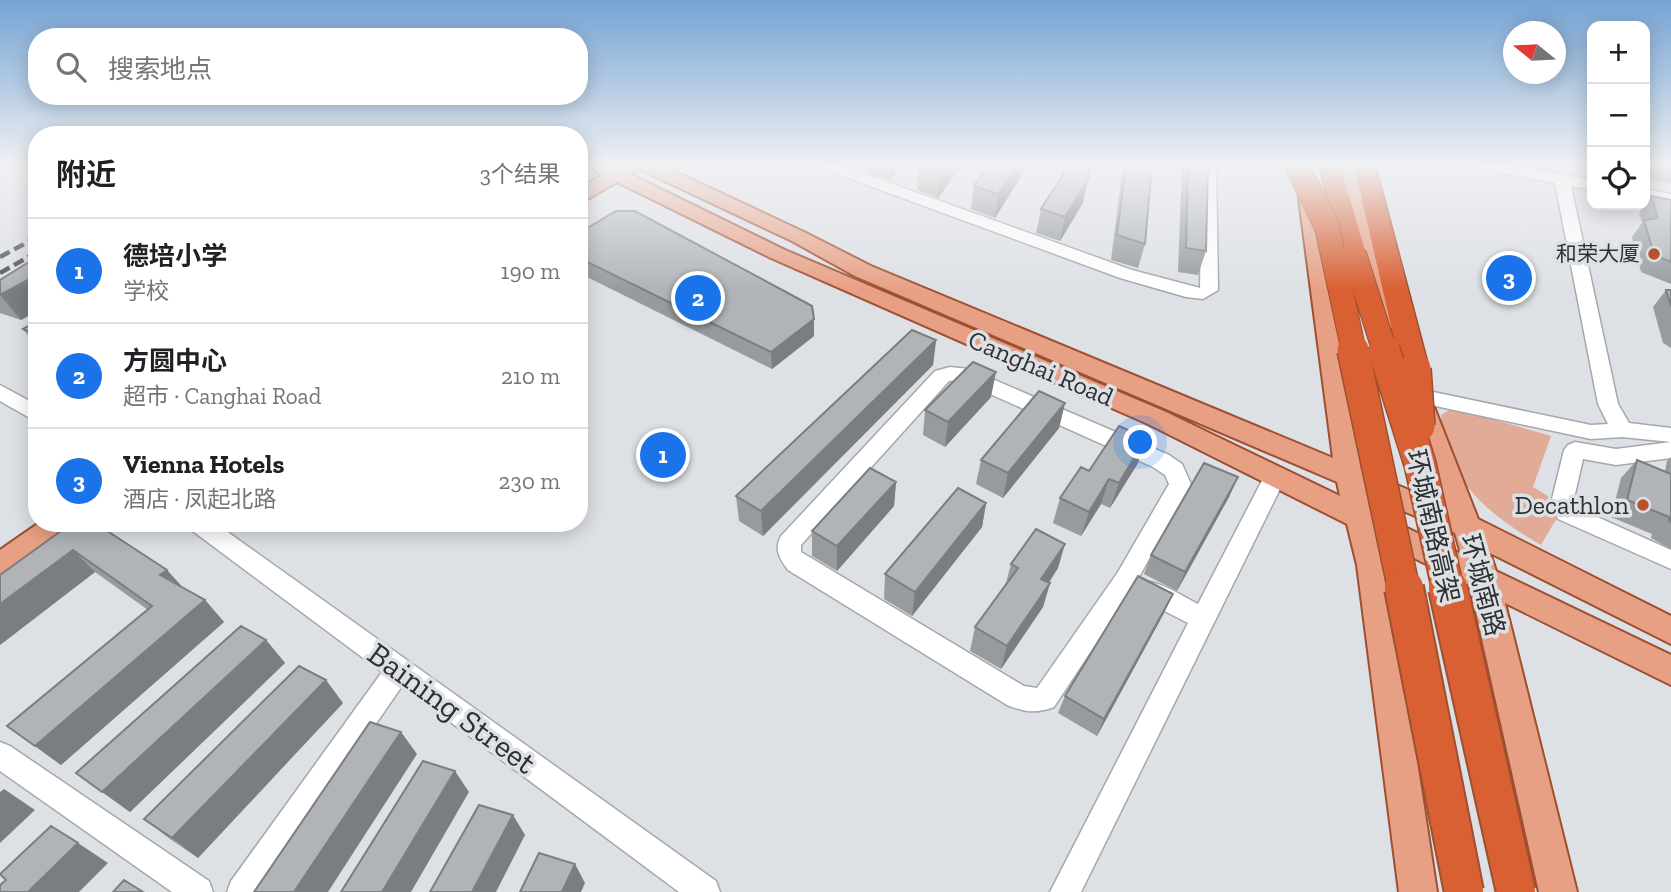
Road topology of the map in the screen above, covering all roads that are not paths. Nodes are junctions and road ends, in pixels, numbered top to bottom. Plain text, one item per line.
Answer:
1 (687, 207) edge
2 (734, 207) edge
3 (941, 207) edge
4 (1209, 207) edge
5 (1313, 207) edge
6 (1317, 207) edge
7 (1342, 207) edge
8 (1356, 207) edge
9 (1374, 207) edge
10 (1568, 207) edge
11 (1320, 227) junction
12 (0, 392) edge
13 (1419, 396) junction
14 (28, 409) edge
15 (1622, 430) junction
16 (1671, 435) edge
17 (1582, 440) junction
18 (1671, 450) edge
19 (1420, 464) junction
20 (1348, 473) junction
21 (1276, 475) junction
22 (1362, 520) junction
23 (28, 523) edge
24 (1467, 526) junction
25 (48, 532) edge
26 (210, 532) edge
27 (0, 542) edge
28 (1671, 561) edge
29 (0, 565) edge
30 (1483, 576) junction
31 (1126, 579) junction
32 (1204, 619) junction
33 (1671, 631) edge
34 (399, 669) junction
35 (1671, 671) edge
36 (0, 755) edge
37 (198, 892) edge
38 (242, 892) edge
39 (705, 892) edge
40 (1065, 892) edge
41 (1418, 892) edge
42 (1464, 892) edge
43 (1516, 892) edge
44 (1558, 892) edge

1 - 21 main road, Canghai Road
2 - 20 main road, Canghai Road
3 - 4 street
5 - 11 main road
6 - 11 highway, 环城南路高架, bridge
7 - 19 highway, 环城南路高架, bridge
8 - 13 main road, 环城南路
9 - 19 highway, bridge
10 - 15 street
11 - 20 main road
11 - 42 highway, 环城南路高架, bridge
12 - 14 street
13 - 17 street
13 - 24 main road, 环城南路
15 - 16 street
15 - 17 street
17 - 18 street
17 - 28 street
19 - 43 highway, 环城南路高架, bridge
20 - 22 main road
20 - 24 main road, Canghai Road
21 - 22 main road, Canghai Road
21 - 32 street
22 - 30 main road, Canghai Road
22 - 41 main road
23 - 27 main road
24 - 30 main road, 环城南路
24 - 33 main road, Canghai Road
25 - 29 main road
26 - 34 street, Baining Street
30 - 35 main road, Canghai Road
30 - 44 main road, 环城南路
31 - 31 street
31 - 32 street
32 - 40 street
34 - 38 street
34 - 39 street, Baining Street
36 - 37 street

